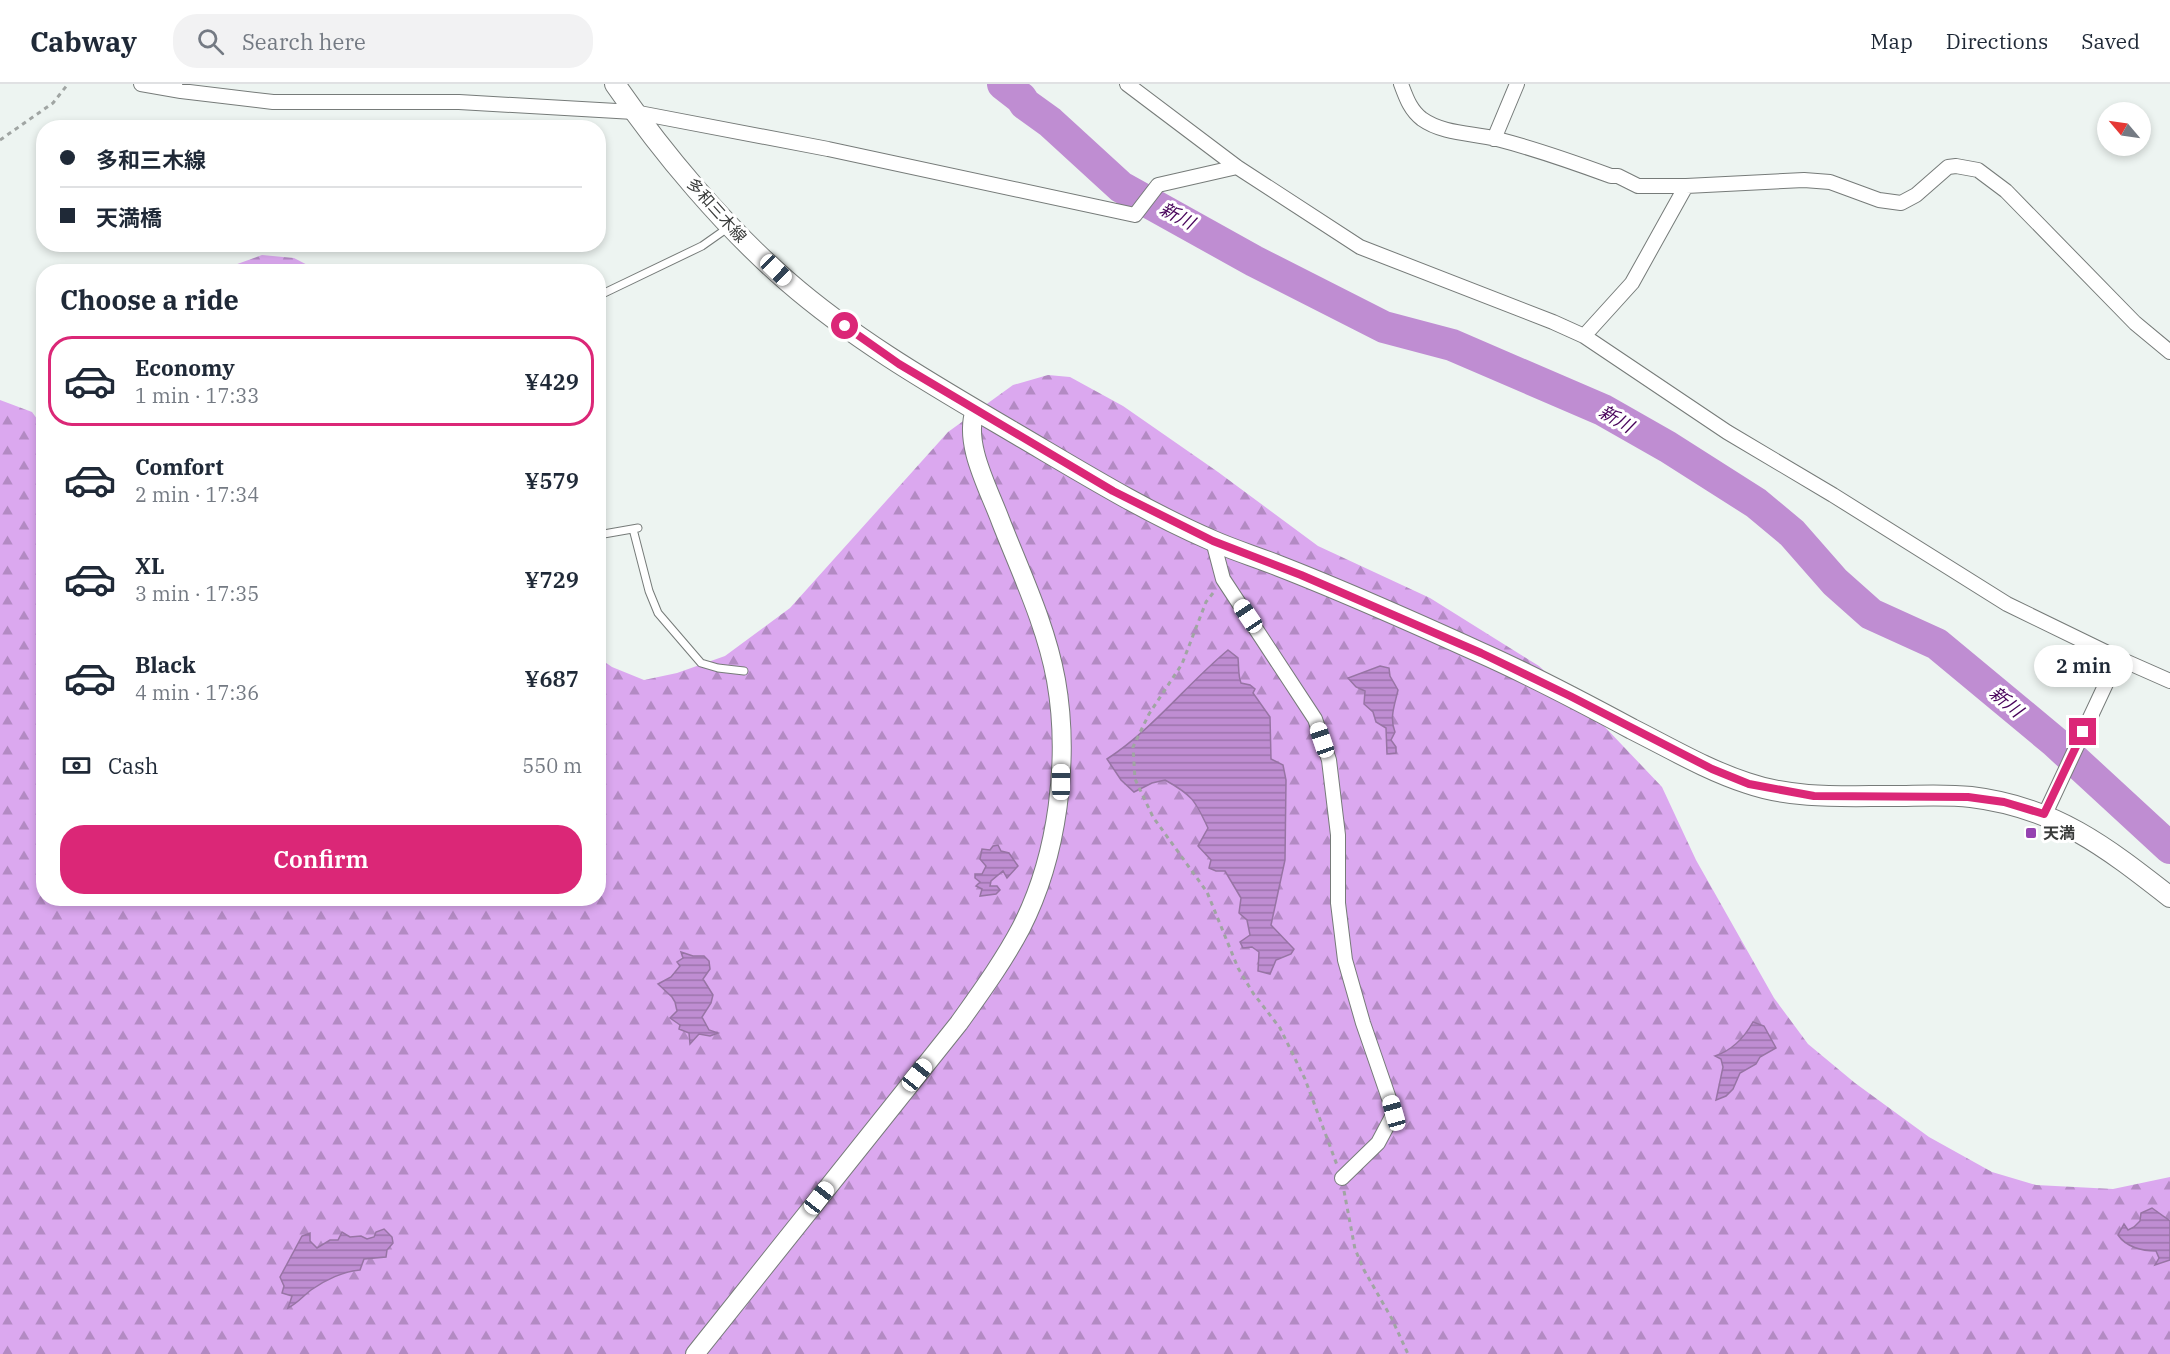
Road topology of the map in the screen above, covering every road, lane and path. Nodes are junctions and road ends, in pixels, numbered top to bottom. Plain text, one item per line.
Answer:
1 (68, 84) edge
2 (141, 84) edge
3 (615, 84) edge
4 (1127, 84) edge
5 (1401, 84) edge
6 (1517, 84) edge
7 (634, 112) junction
8 (1494, 139) junction
9 (0, 140) edge
10 (1237, 167) junction
11 (1686, 186) junction
12 (731, 226) junction
13 (606, 292) edge
14 (1584, 336) junction
15 (2170, 352) edge
16 (975, 410) junction
17 (606, 534) edge
18 (1213, 541) junction
19 (1223, 579) junction
20 (2118, 658) junction
21 (744, 671) dead end
22 (2170, 681) edge
23 (2044, 814) junction
24 (2170, 897) edge
25 (1342, 1178) junction
26 (695, 1354) edge
27 (1408, 1354) edge

1 - 9 path
2 - 7 street
3 - 7 main road, 多和三木線
4 - 10 street
5 - 8 street
6 - 8 street
7 - 10 street
7 - 12 main road, 多和三木線
8 - 11 street
10 - 14 street
11 - 14 street
11 - 15 street
12 - 13 lane
12 - 16 main road, 多和三木線
14 - 20 street
16 - 18 main road, 多和三木線
16 - 26 street
17 - 21 lane
18 - 19 street
18 - 23 main road, 多和三木線
19 - 25 street
19 - 25 path
20 - 22 street
20 - 23 street
23 - 24 main road, 多和三木線
25 - 27 path

